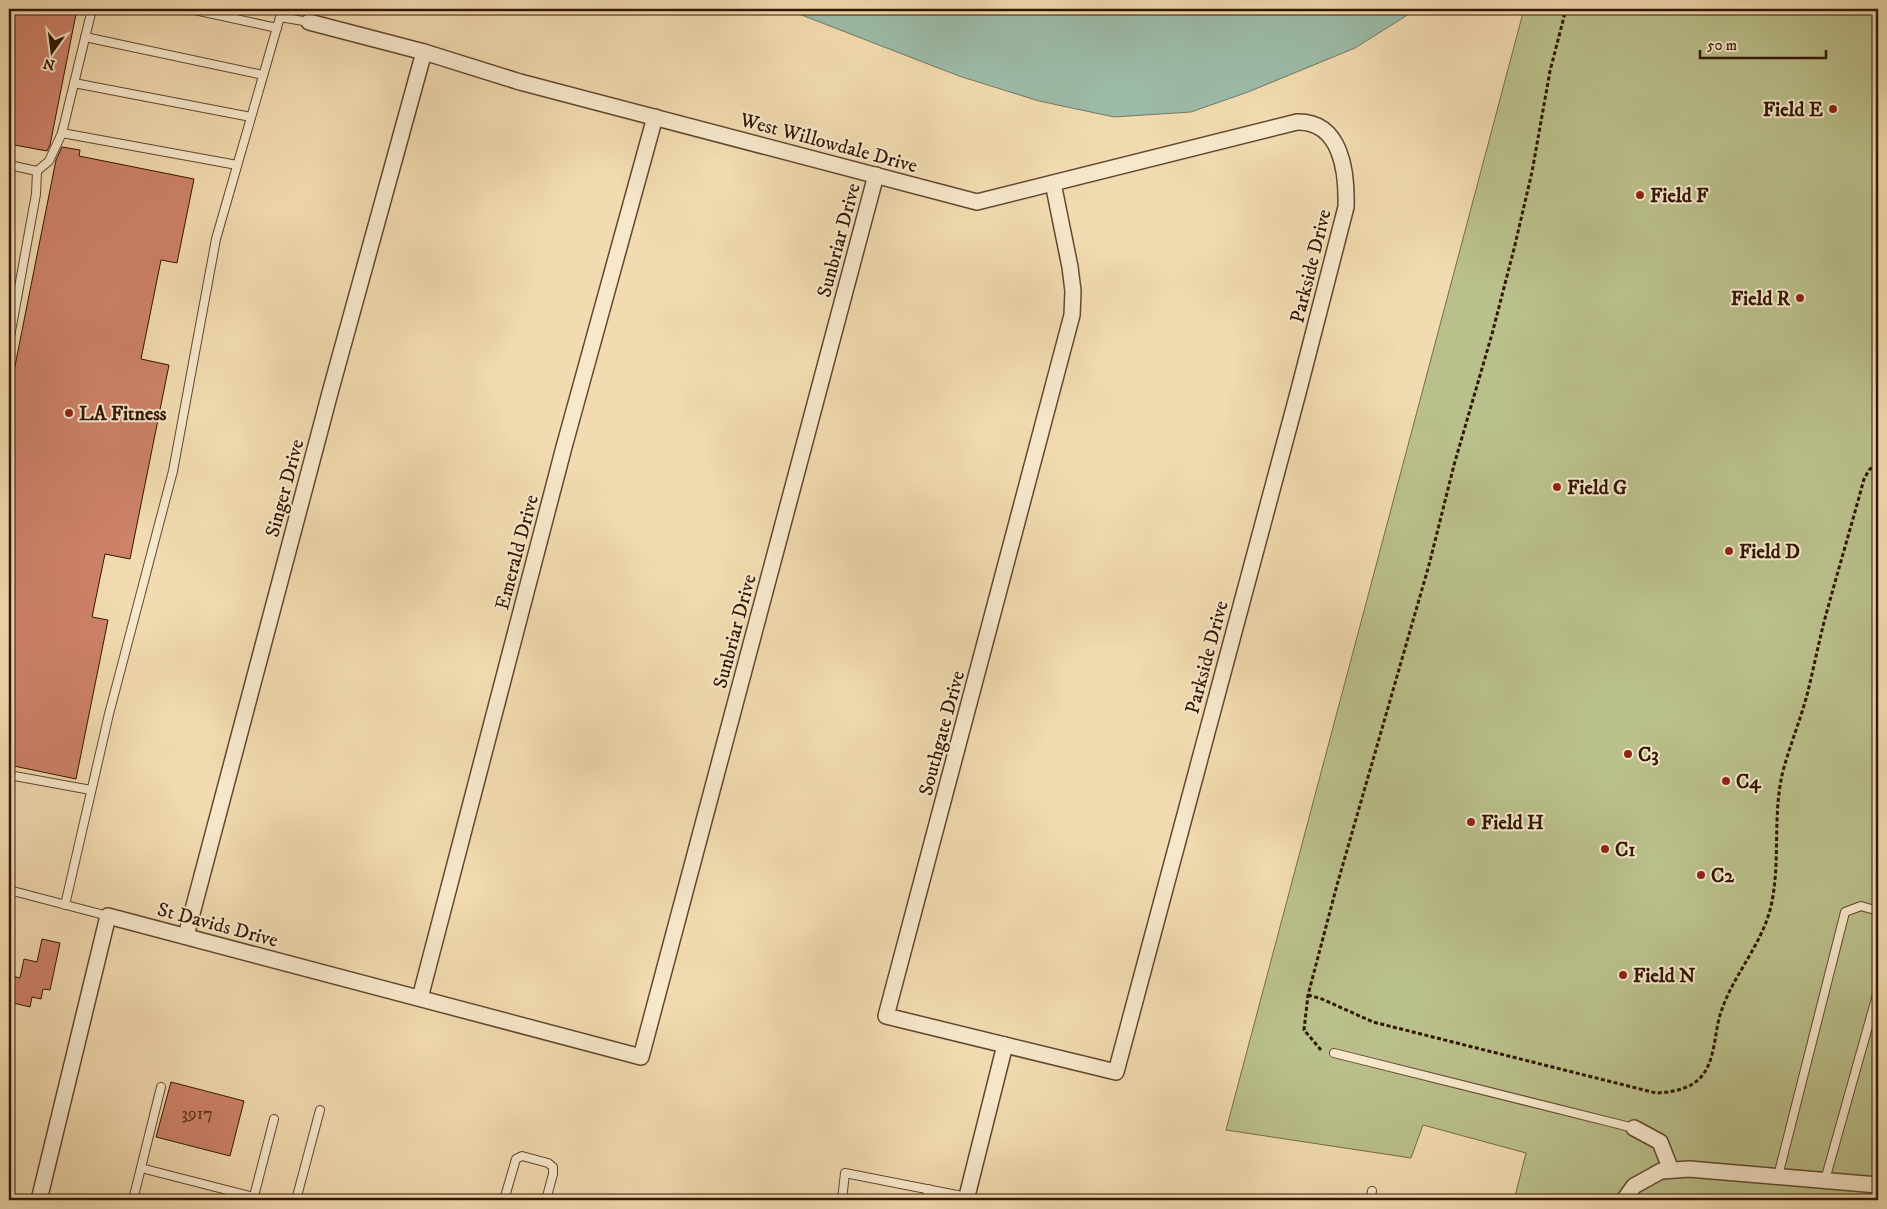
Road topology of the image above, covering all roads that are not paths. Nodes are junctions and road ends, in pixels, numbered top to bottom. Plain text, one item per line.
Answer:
1 (92, 9) edge
2 (190, 9) edge
3 (281, 13) edge
4 (309, 22) joint
5 (277, 28) junction
6 (86, 37) junction
7 (424, 52) junction
8 (264, 75) junction
9 (74, 83) junction
10 (251, 117) junction
11 (655, 117) junction
12 (62, 133) junction
13 (1334, 142) joint
14 (9, 165) edge
15 (237, 165) junction
16 (37, 171) junction
17 (876, 175) junction
18 (1053, 183) junction
19 (9, 342) edge
20 (9, 775) edge
21 (91, 790) junction
22 (9, 890) edge
23 (65, 905) junction
24 (1878, 911) edge
25 (108, 916) junction
26 (186, 936) junction
27 (1878, 991) edge
28 (420, 998) junction
29 (1005, 1045) junction
30 (600, 1046) joint
31 (1334, 1053) dead end
32 (161, 1087) dead end
33 (320, 1110) dead end
34 (274, 1119) dead end
35 (1634, 1128) joint
36 (141, 1168) junction
37 (1671, 1170) junction
38 (1778, 1176) junction
39 (1825, 1180) junction
40 (1878, 1182) edge
41 (929, 1190) junction
42 (1372, 1191) dead end
43 (253, 1199) edge
44 (966, 1199) edge
45 (39, 1200) edge
46 (133, 1200) edge
47 (296, 1200) edge
48 (504, 1200) edge
49 (546, 1200) edge
50 (842, 1200) edge
51 (926, 1200) edge
52 (1370, 1200) edge
53 (1624, 1200) edge

1 - 6 lane
2 - 5 lane
3 - 4 lane
3 - 5 lane
4 - 7 street, West Willowdale Drive
5 - 8 lane
6 - 8 lane
6 - 9 lane
7 - 11 street, West Willowdale Drive
7 - 26 street, Singer Drive
8 - 10 lane
9 - 10 lane
9 - 12 lane
10 - 15 lane
11 - 17 street, West Willowdale Drive
11 - 28 street, Emerald Drive
12 - 15 lane
12 - 16 lane
13 - 18 street, West Willowdale Drive
13 - 29 street, Parkside Drive
14 - 16 lane
15 - 21 lane
16 - 19 lane
17 - 18 street, West Willowdale Drive
17 - 30 street, Sunbriar Drive
18 - 29 street, Southgate Drive
20 - 21 lane
21 - 23 lane
22 - 23 lane
23 - 25 lane
24 - 38 lane
25 - 26 street, St Davids Drive
25 - 45 street
26 - 28 street, St Davids Drive
27 - 39 lane
28 - 30 street, St Davids Drive
29 - 44 street
31 - 35 lane
32 - 36 lane
33 - 47 lane
34 - 43 lane
35 - 37 street
36 - 43 lane
36 - 46 lane
37 - 38 street
37 - 53 street
38 - 39 street
39 - 40 street
41 - 44 lane
41 - 50 lane
41 - 51 lane
42 - 52 lane
48 - 49 lane

